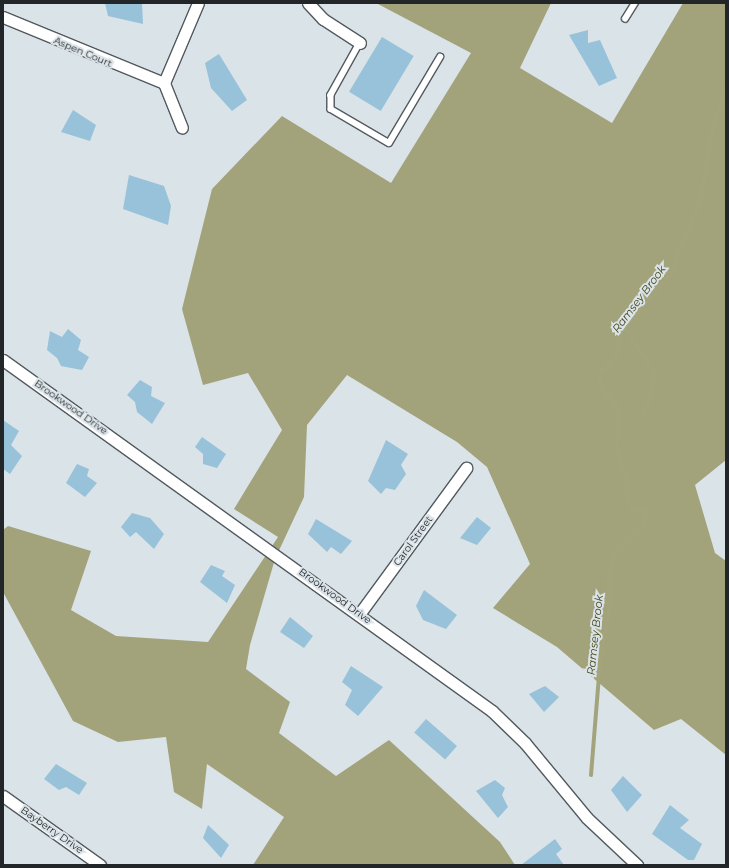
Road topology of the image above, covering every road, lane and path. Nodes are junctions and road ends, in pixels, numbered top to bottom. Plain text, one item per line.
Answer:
1 (198, 3) edge
2 (308, 3) edge
3 (635, 3) edge
4 (3, 17) edge
5 (625, 19) dead end
6 (360, 43) joint
7 (440, 58) dead end
8 (164, 84) junction
9 (182, 128) dead end
10 (3, 360) edge
11 (466, 468) dead end
12 (360, 613) junction
13 (3, 796) edge
14 (100, 865) edge
15 (637, 865) edge

1 - 8 street
2 - 6 street
3 - 5 lane
4 - 8 street, Aspen Court
6 - 7 lane
8 - 9 street
10 - 12 street, Brookwood Drive
11 - 12 street, Carol Street
12 - 15 street, Brookwood Drive
13 - 14 street, Bayberry Drive

